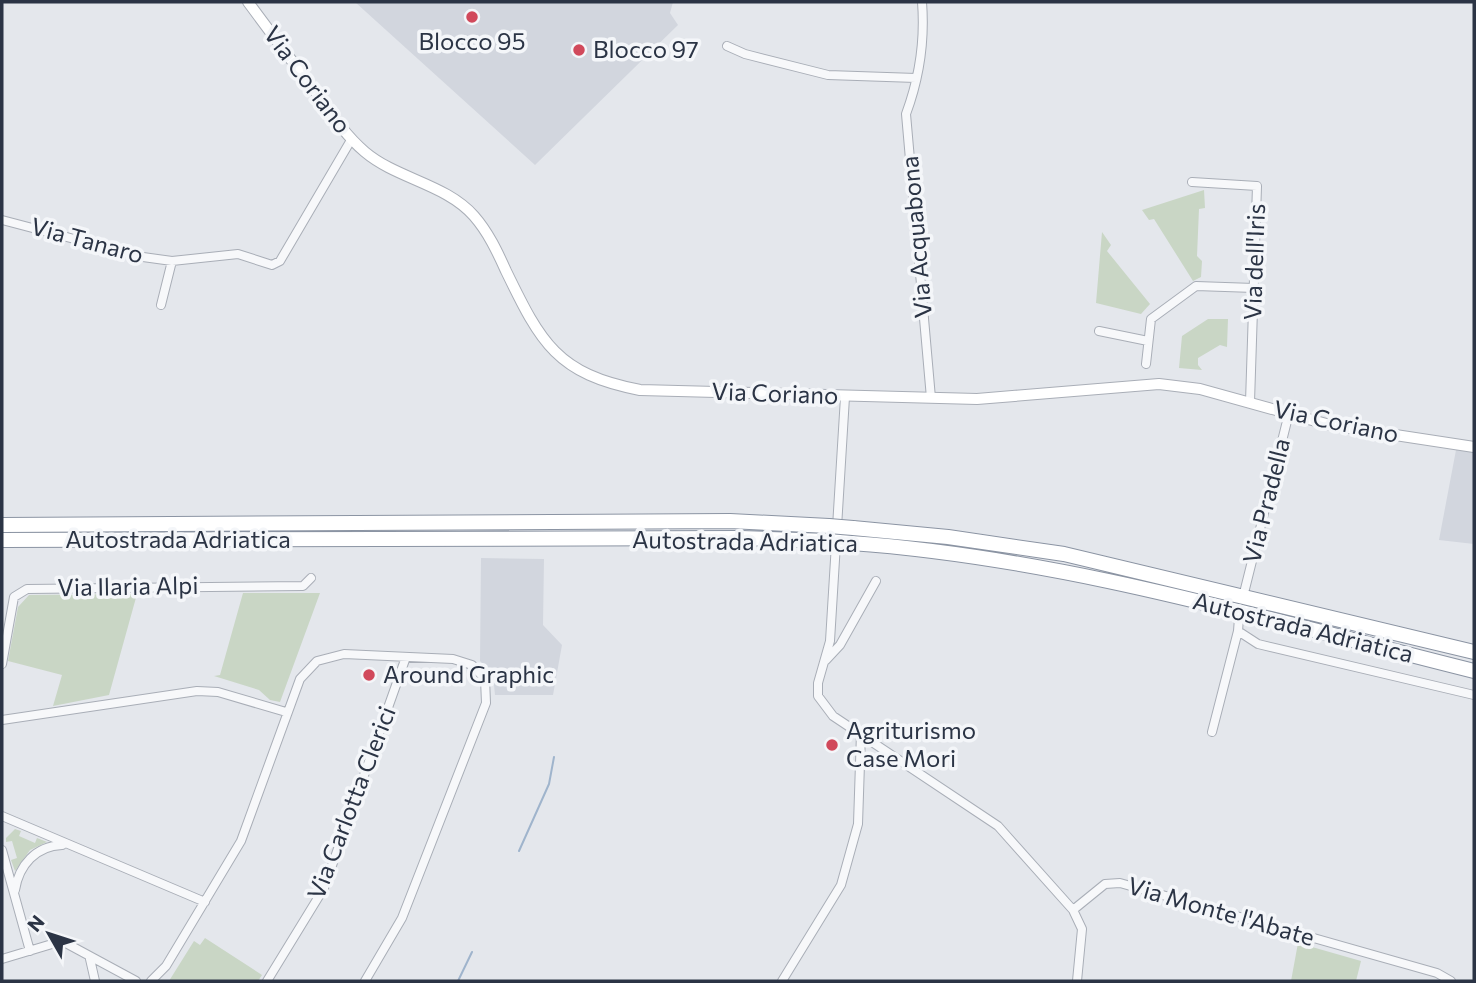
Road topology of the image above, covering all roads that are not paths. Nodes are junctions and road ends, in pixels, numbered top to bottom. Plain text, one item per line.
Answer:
1 (248, 2) edge
2 (922, 2) edge
3 (727, 46) dead end
4 (916, 78) junction
5 (351, 140) junction
6 (1192, 182) dead end
7 (2, 220) edge
8 (172, 261) junction
9 (1254, 288) junction
10 (161, 305) dead end
11 (1099, 331) dead end
12 (1148, 341) junction
13 (1146, 364) dead end
14 (845, 397) junction
15 (931, 398) junction
16 (1250, 402) junction
17 (1289, 413) junction
18 (1474, 447) edge
19 (2, 525) edge
20 (852, 536) junction
21 (2, 540) edge
22 (311, 578) dead end
23 (876, 581) dead end
24 (1245, 589) dead end
25 (1238, 618) dead end
26 (1238, 631) junction
27 (1474, 652) edge
28 (407, 657) junction
29 (826, 660) junction
30 (2, 664) edge
31 (1474, 671) edge
32 (1474, 695) edge
33 (286, 712) junction
34 (2, 720) edge
35 (1212, 732) dead end
36 (861, 733) junction
37 (2, 816) edge
38 (65, 845) junction
39 (2, 850) edge
40 (14, 893) junction
41 (205, 902) junction
42 (1073, 910) junction
43 (30, 951) junction
44 (2, 959) edge
45 (90, 959) junction
46 (95, 981) edge
47 (136, 981) edge
48 (151, 981) edge
49 (267, 981) edge
50 (365, 981) edge
51 (782, 981) edge
52 (1077, 981) edge
53 (1451, 981) edge

1 - 5 main road, Via Coriano
2 - 4 street, Via Acquabona
3 - 4 street
4 - 15 street, Via Acquabona
5 - 8 street, Via Tanaro
5 - 14 main road, Via Coriano
6 - 9 street, Via dell'Iris
7 - 8 street, Via Tanaro
8 - 10 street, Via Tanaro
9 - 12 street
9 - 16 street, Via dell'Iris
11 - 12 street
12 - 13 street
14 - 15 main road, Via Coriano
14 - 29 street
15 - 16 main road, Via Coriano
16 - 17 main road, Via Coriano
17 - 18 main road, Via Coriano
17 - 24 street, Via Pradella
19 - 20 highway, Autostrada Adriatica, bridge
20 - 21 highway, Autostrada Adriatica, bridge
20 - 27 highway, Autostrada Adriatica
20 - 31 highway, Autostrada Adriatica
22 - 30 street, Via Ilaria Alpi
23 - 29 street
25 - 26 street
26 - 32 street
26 - 35 street
28 - 33 street
28 - 49 street, Via Carlotta Clerici
28 - 50 street
29 - 36 street
33 - 34 street
33 - 41 street
36 - 42 street
36 - 51 street
37 - 38 street
38 - 40 street
38 - 41 street
39 - 40 street
40 - 43 street
41 - 48 street
42 - 52 street
42 - 53 street, Via Monte l'Abate
43 - 44 street
43 - 45 street
45 - 46 street
45 - 47 street

